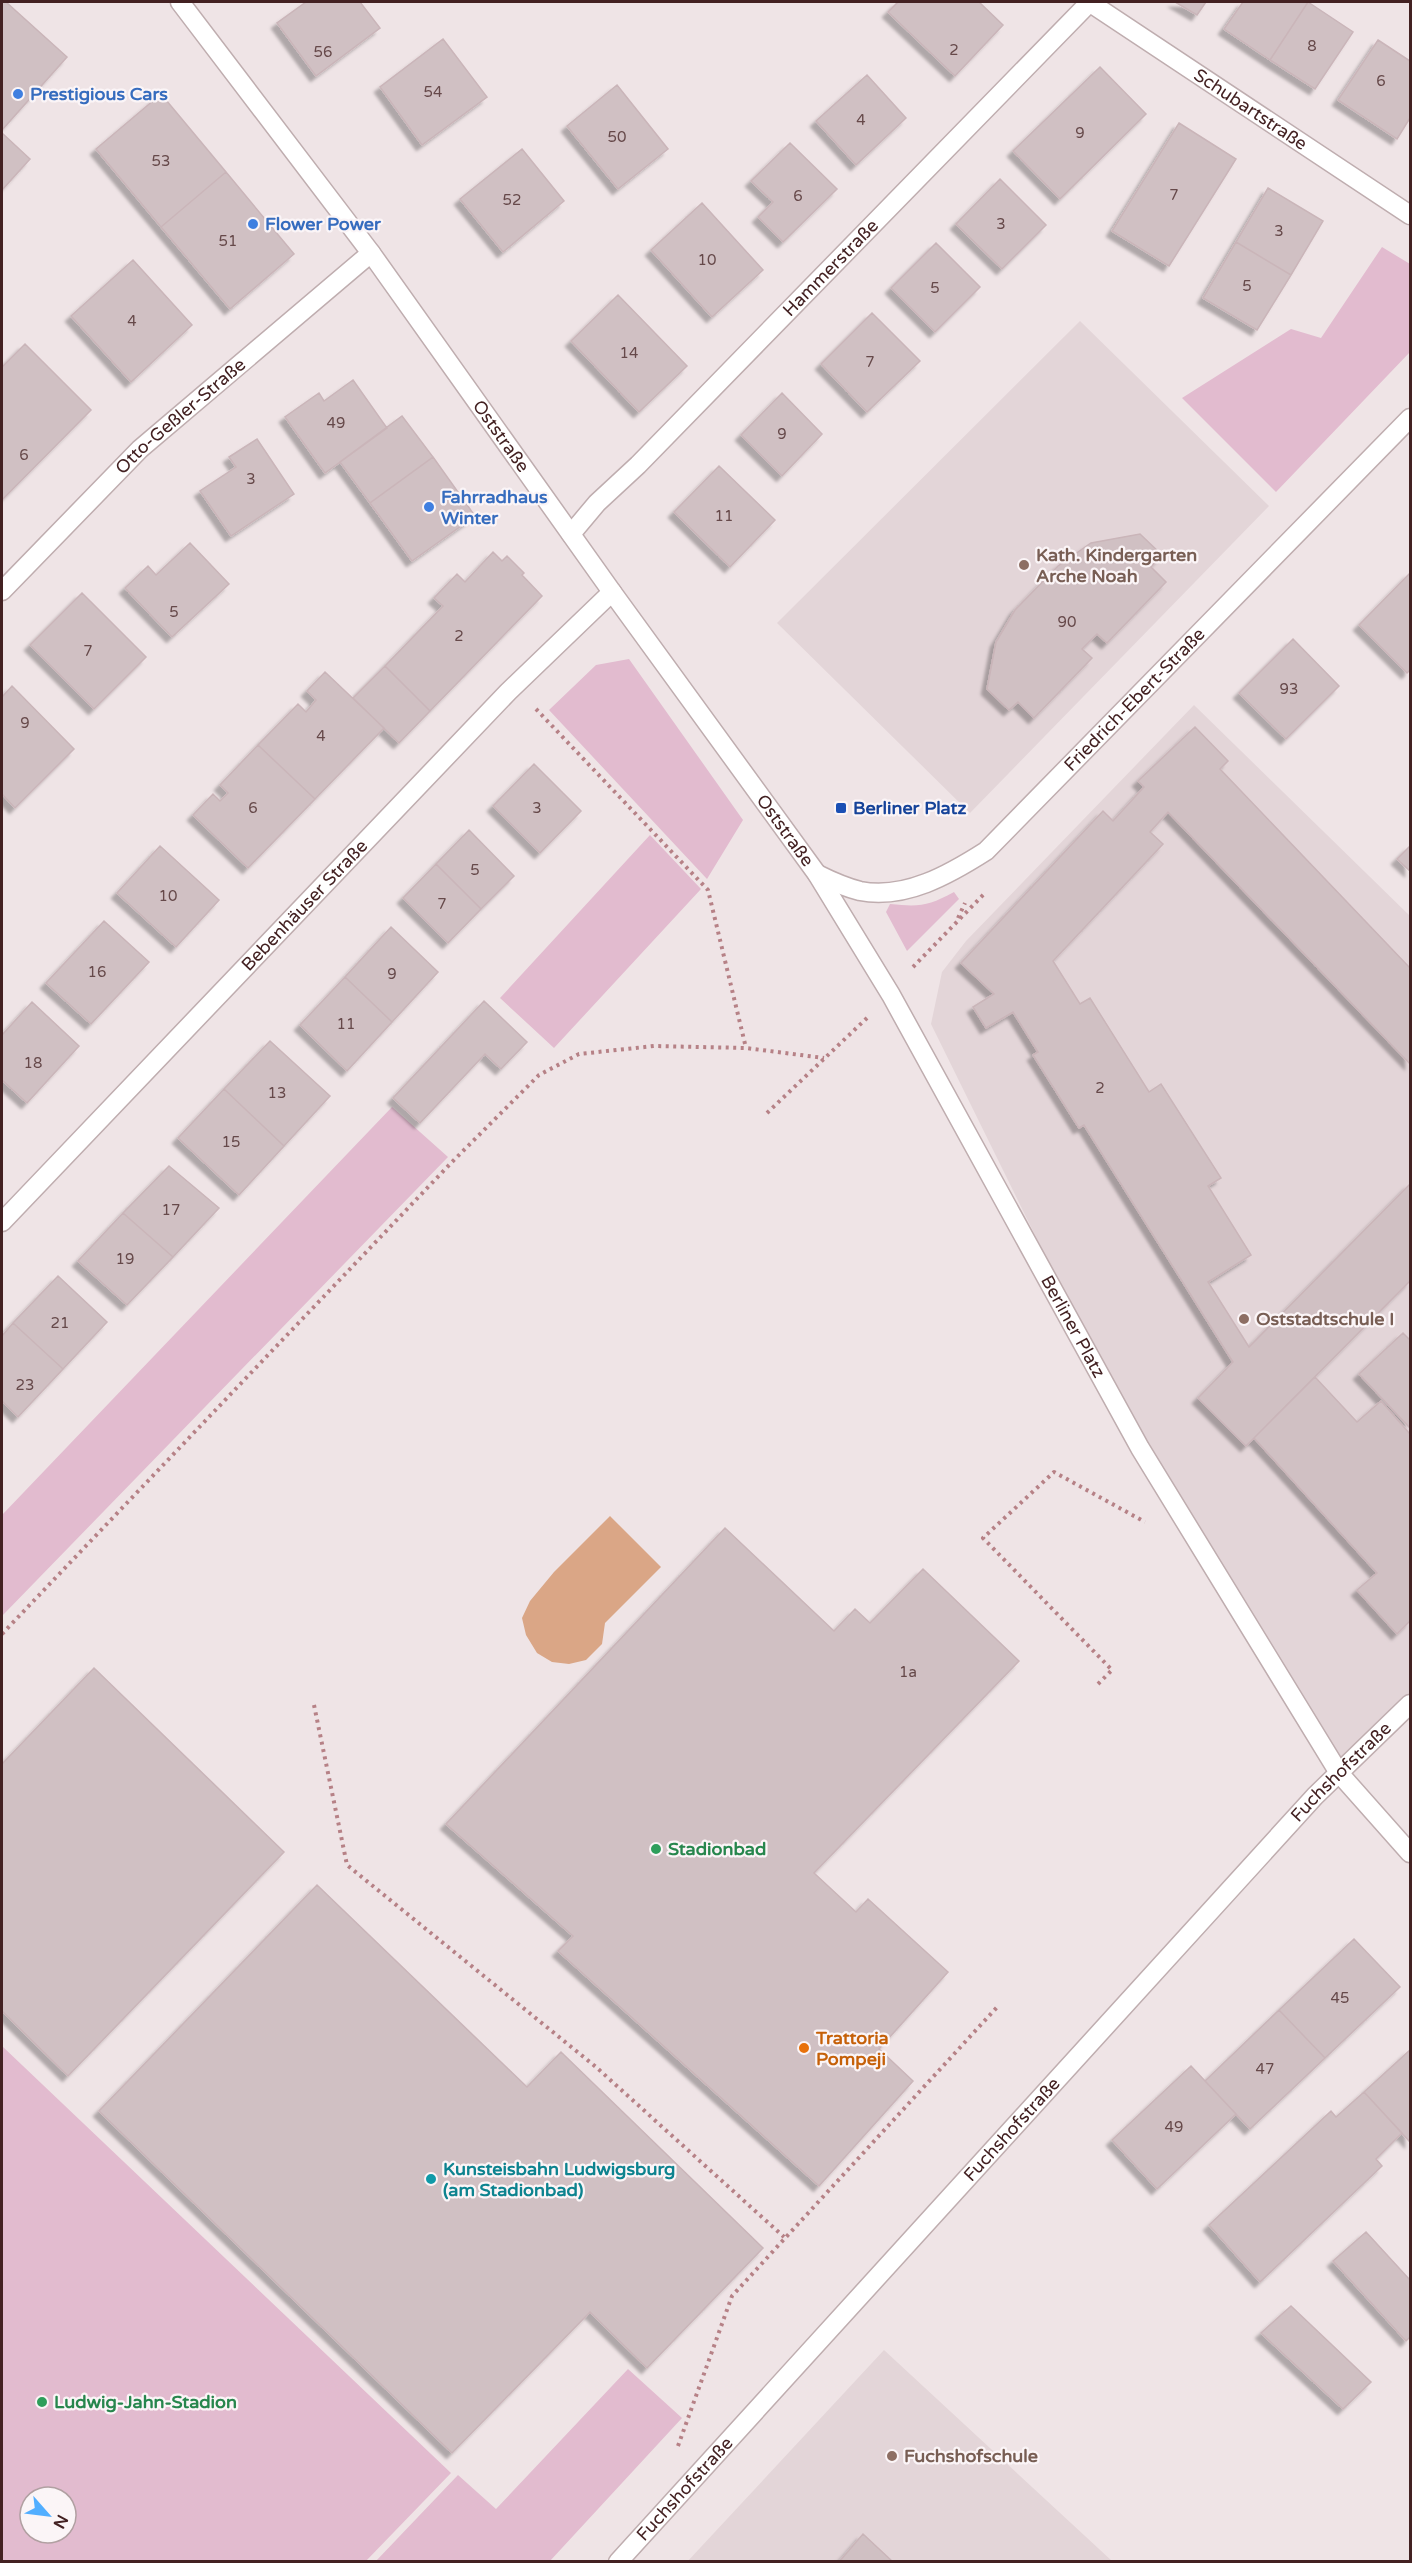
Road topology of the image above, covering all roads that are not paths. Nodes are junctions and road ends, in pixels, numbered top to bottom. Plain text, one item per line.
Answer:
1 (180, 2) edge
2 (1090, 2) edge
3 (1410, 216) edge
4 (371, 253) junction
5 (1410, 418) edge
6 (571, 534) junction
7 (2, 591) edge
8 (612, 592) junction
9 (817, 874) junction
10 (2, 1222) edge
11 (1410, 1704) edge
12 (1339, 1773) junction
13 (1410, 1853) edge
14 (618, 2562) edge

1 - 4 street, Oststraße
2 - 3 street, Schubartstraße
2 - 6 street, Hammerstraße
4 - 6 street, Oststraße
4 - 7 street, Otto-Geßler-Straße
5 - 9 street, Friedrich-Ebert-Straße
6 - 8 street, Oststraße
8 - 9 street, Oststraße
8 - 10 street, Bebenhäuser Straße
9 - 12 street, Berliner Platz
11 - 12 street, Fuchshofstraße
12 - 13 street
12 - 14 street, Fuchshofstraße

